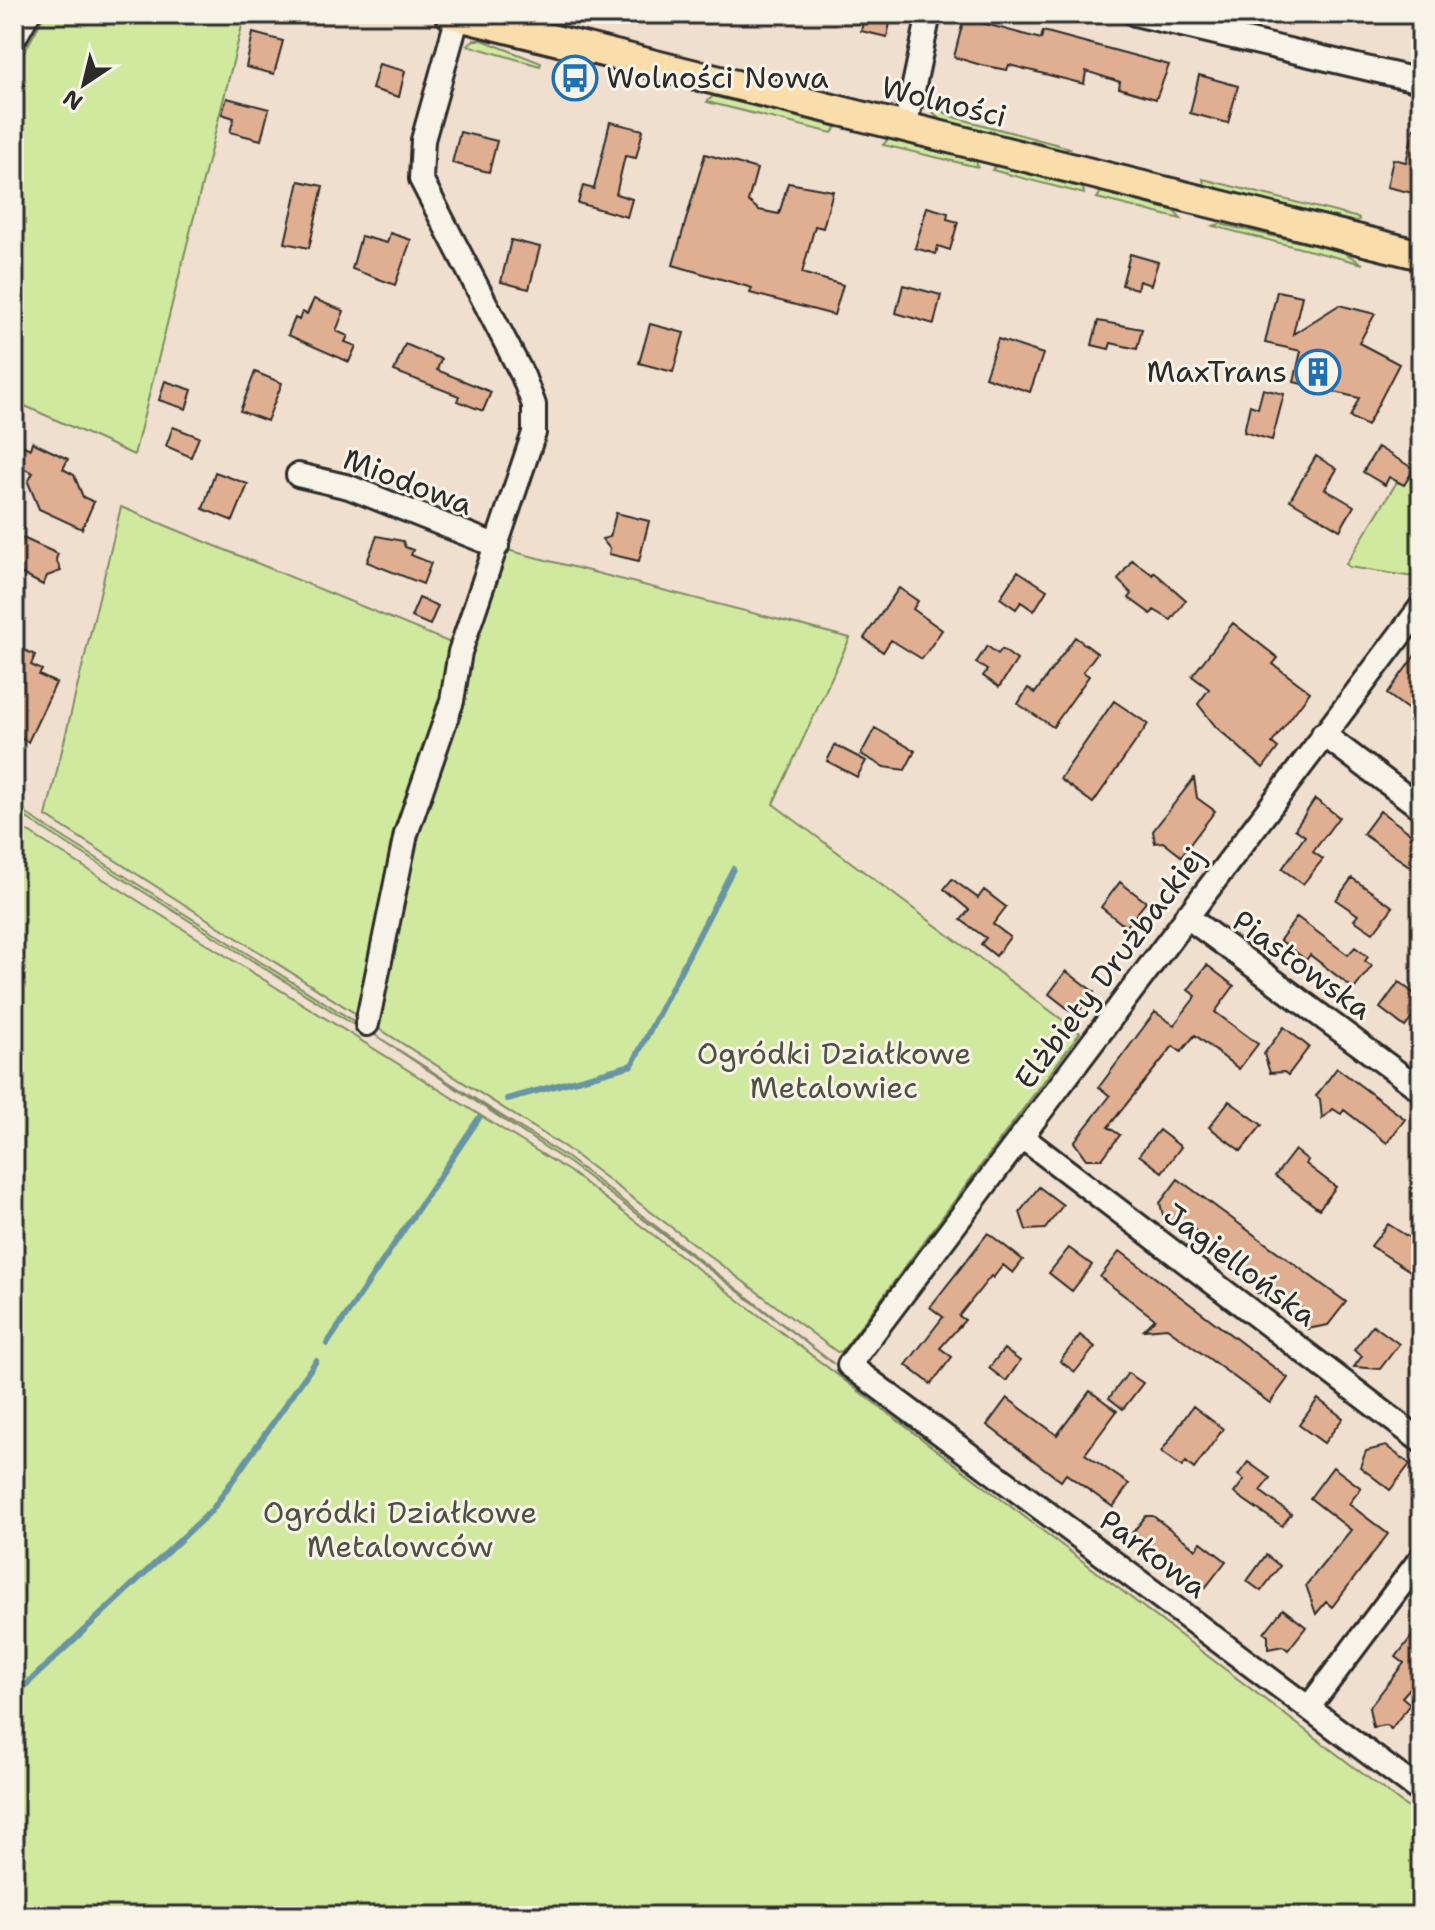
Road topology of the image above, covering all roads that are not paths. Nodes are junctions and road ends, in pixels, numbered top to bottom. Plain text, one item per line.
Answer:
1 (28, 14) edge
2 (929, 14) edge
3 (1135, 14) edge
4 (454, 15) edge
5 (14, 39) edge
6 (1421, 81) edge
7 (905, 128) junction
8 (1421, 255) edge
9 (298, 475) dead end
10 (497, 546) junction
11 (1418, 619) edge
12 (1323, 734) junction
13 (1421, 808) edge
14 (1186, 916) junction
15 (367, 1024) dead end
16 (1421, 1090) edge
17 (1022, 1137) junction
18 (849, 1365) joint
19 (1421, 1441) edge
20 (1421, 1558) edge
21 (1309, 1707) junction
22 (1421, 1792) edge

1 - 5 street
2 - 7 street
3 - 6 street
4 - 7 main road, Wolności
4 - 10 street
7 - 8 main road, Wolności
9 - 10 street, Miodowa
10 - 15 street
11 - 12 street, Elżbiety Drużbackiej
12 - 13 street
12 - 14 street, Elżbiety Drużbackiej
14 - 16 street, Piastowska
14 - 17 street, Elżbiety Drużbackiej
17 - 18 street, Elżbiety Drużbackiej
17 - 19 street, Jagiellońska
18 - 21 street, Parkowa
20 - 21 street
21 - 22 street, Parkowa

